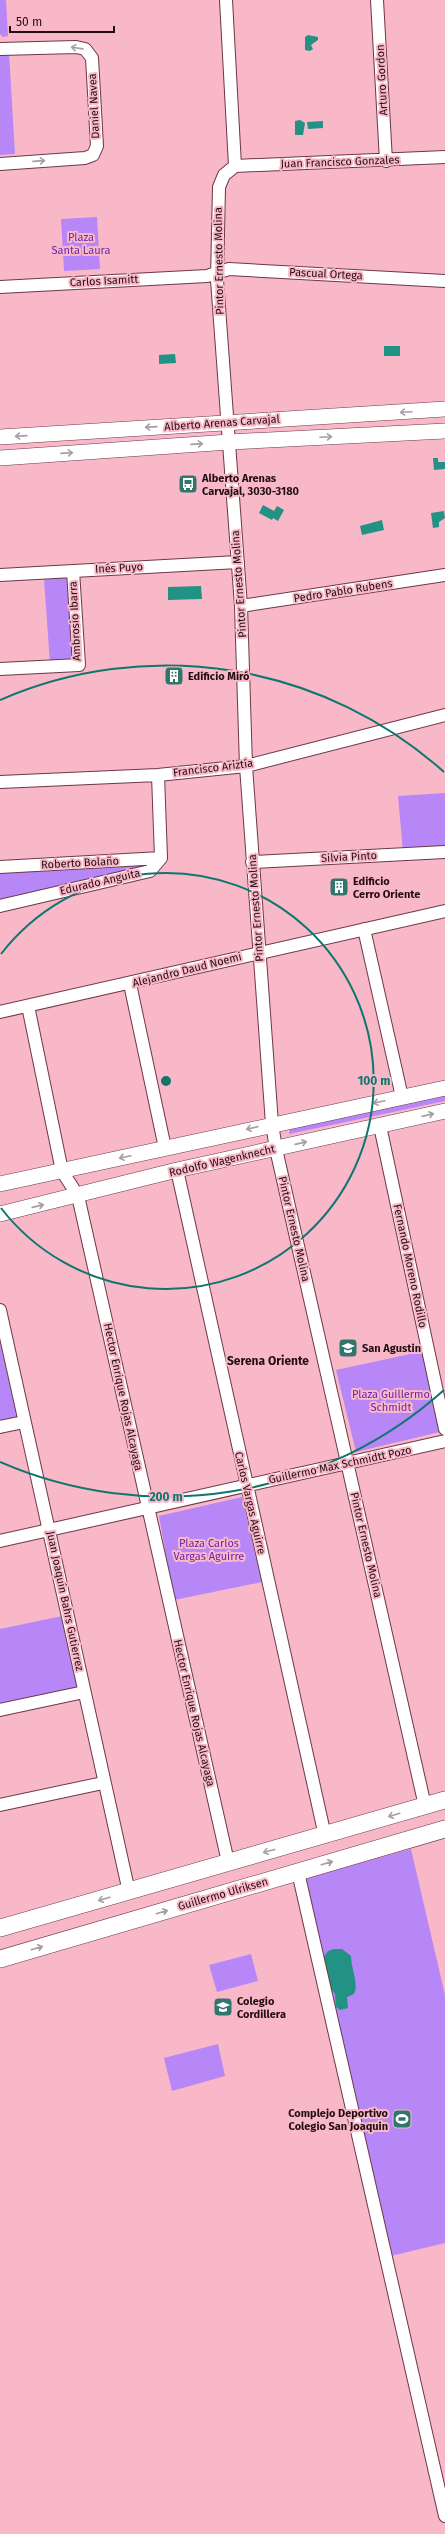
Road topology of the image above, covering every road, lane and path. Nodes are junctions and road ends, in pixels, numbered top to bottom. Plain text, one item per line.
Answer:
1 (226, 0) edge
2 (378, 0) edge
3 (0, 49) edge
4 (445, 157) edge
5 (386, 161) junction
6 (0, 164) edge
7 (235, 166) junction
8 (212, 274) junction
9 (445, 281) edge
10 (0, 287) edge
11 (445, 409) edge
12 (227, 422) junction
13 (445, 431) edge
14 (0, 437) edge
15 (229, 442) junction
16 (0, 458) edge
17 (238, 562) junction
18 (73, 571) junction
19 (0, 575) edge
20 (445, 575) edge
21 (242, 606) junction
22 (0, 669) edge
23 (445, 715) edge
24 (246, 766) junction
25 (158, 775) junction
26 (0, 782) edge
27 (445, 852) edge
28 (161, 858) junction
29 (252, 862) junction
30 (0, 867) edge
31 (0, 906) edge
32 (445, 911) edge
33 (364, 929) junction
34 (259, 952) junction
35 (130, 984) junction
36 (28, 1006) junction
37 (0, 1012) edge
38 (445, 1088) edge
39 (402, 1097) junction
40 (445, 1111) edge
41 (272, 1124) junction
42 (380, 1126) junction
43 (165, 1148) junction
44 (276, 1149) junction
45 (177, 1170) junction
46 (62, 1171) junction
47 (0, 1184) edge
48 (78, 1196) junction
49 (0, 1214) edge
50 (0, 1310) edge
51 (2, 1328) edge
52 (24, 1422) junction
53 (0, 1427) edge
54 (445, 1429) edge
55 (445, 1441) edge
56 (348, 1462) junction
57 (246, 1485) junction
58 (147, 1508) junction
59 (50, 1530) junction
60 (0, 1541) edge
61 (84, 1692) junction
62 (0, 1710) edge
63 (104, 1783) junction
64 (445, 1800) edge
65 (0, 1805) edge
66 (425, 1806) junction
67 (445, 1829) edge
68 (325, 1836) junction
69 (228, 1862) junction
70 (298, 1872) junction
71 (128, 1892) junction
72 (0, 1928) edge
73 (0, 1959) edge
74 (445, 2516) edge

1 - 7 street
2 - 5 street, Arturo Gordon
6 -> 3 street, Daniel Navea
4 - 5 street, Juan Francisco Gonzales
5 - 7 street, Juan Francisco Gonzales
7 - 8 street, Pintor Ernesto Molina
8 - 9 street, Pascual Ortega
8 - 10 street, Carlos Isamitt
8 - 12 street, Pintor Ernesto Molina
11 -> 12 street, Alberto Arenas Carvajal
12 -> 14 street, Alberto Arenas Carvajal
12 - 15 street, Pintor Ernesto Molina
15 -> 13 street, Alberto Arenas Carvajal
16 -> 15 street, Alberto Arenas Carvajal
15 - 17 street, Pintor Ernesto Molina
17 - 18 street, Inés Puyo
17 - 21 street, Pintor Ernesto Molina
18 - 19 street, Inés Puyo
18 - 22 street, Ambrosio Ibarra
20 - 21 street, Pedro Pablo Rubens
21 - 24 street, Pintor Ernesto Molina
23 - 24 street, Francisco Ariztía
24 - 25 street, Francisco Ariztía
24 - 29 street, Pintor Ernesto Molina
25 - 26 street, Francisco Ariztía
25 - 28 street
27 - 29 street, Silvia Pinto
28 - 30 street, Roberto Bolaño
28 - 31 street, Edurado Anguita
29 - 34 street, Pintor Ernesto Molina
32 - 33 street, Alejandro Daud Noemi
33 - 34 street, Alejandro Daud Noemi
33 - 39 street
34 - 35 street, Alejandro Daud Noemi
34 - 41 street, Pintor Ernesto Molina
35 - 36 street, Alejandro Daud Noemi
35 - 43 street
36 - 37 street, Alejandro Daud Noemi
36 - 46 street, Hector Enrique Rojas Alcayaga
38 - 39 street
39 -> 41 street
42 -> 40 street, Rodolfo Wagenknecht
41 -> 43 street
41 - 44 street, Pintor Ernesto Molina
44 -> 42 street, Rodolfo Wagenknecht
42 - 54 street, Fernando Moreno Rodillo
43 -> 46 street
44 - 45 street, Rodolfo Wagenknecht
44 - 56 street, Pintor Ernesto Molina
45 - 48 street, Rodolfo Wagenknecht
45 - 57 street, Carlos Vargas Aguirre
46 - 47 street
46 - 48 street, Hector Enrique Rojas Alcayaga
49 -> 48 street, Rodolfo Wagenknecht
48 - 58 street, Hector Enrique Rojas Alcayaga
50 - 51 street, Juan Joaquín Bahrs Gutierrez
51 - 52 street, Juan Joaquín Bahrs Gutierrez
52 - 53 street
52 - 59 street, Juan Joaquín Bahrs Gutierrez
55 - 56 street, Guillermo Max Schmidtt Pozo
56 - 57 street, Guillermo Max Schmidtt Pozo
56 - 66 street, Pintor Ernesto Molina
57 - 58 street, Guillermo Max Schmidtt Pozo
57 - 68 street, Carlos Vargas Aguirre
58 - 59 street, Guillermo Max Schmidtt Pozo
58 - 69 street, Hector Enrique Rojas Alcayaga
59 - 60 street, Guillermo Max Schmidtt Pozo
59 - 61 street, Juan Joaquín Bahrs Gutierrez
61 - 62 street
61 - 63 street, Juan Joaquín Bahrs Gutierrez
63 - 65 street
63 - 71 street, Juan Joaquín Bahrs Gutierrez
64 - 66 main road
66 -> 68 main road
70 -> 67 main road, Guillermo Ulriksen
68 -> 69 main road
69 - 71 main road
73 -> 70 main road, Guillermo Ulriksen
70 - 74 street
71 -> 72 main road

